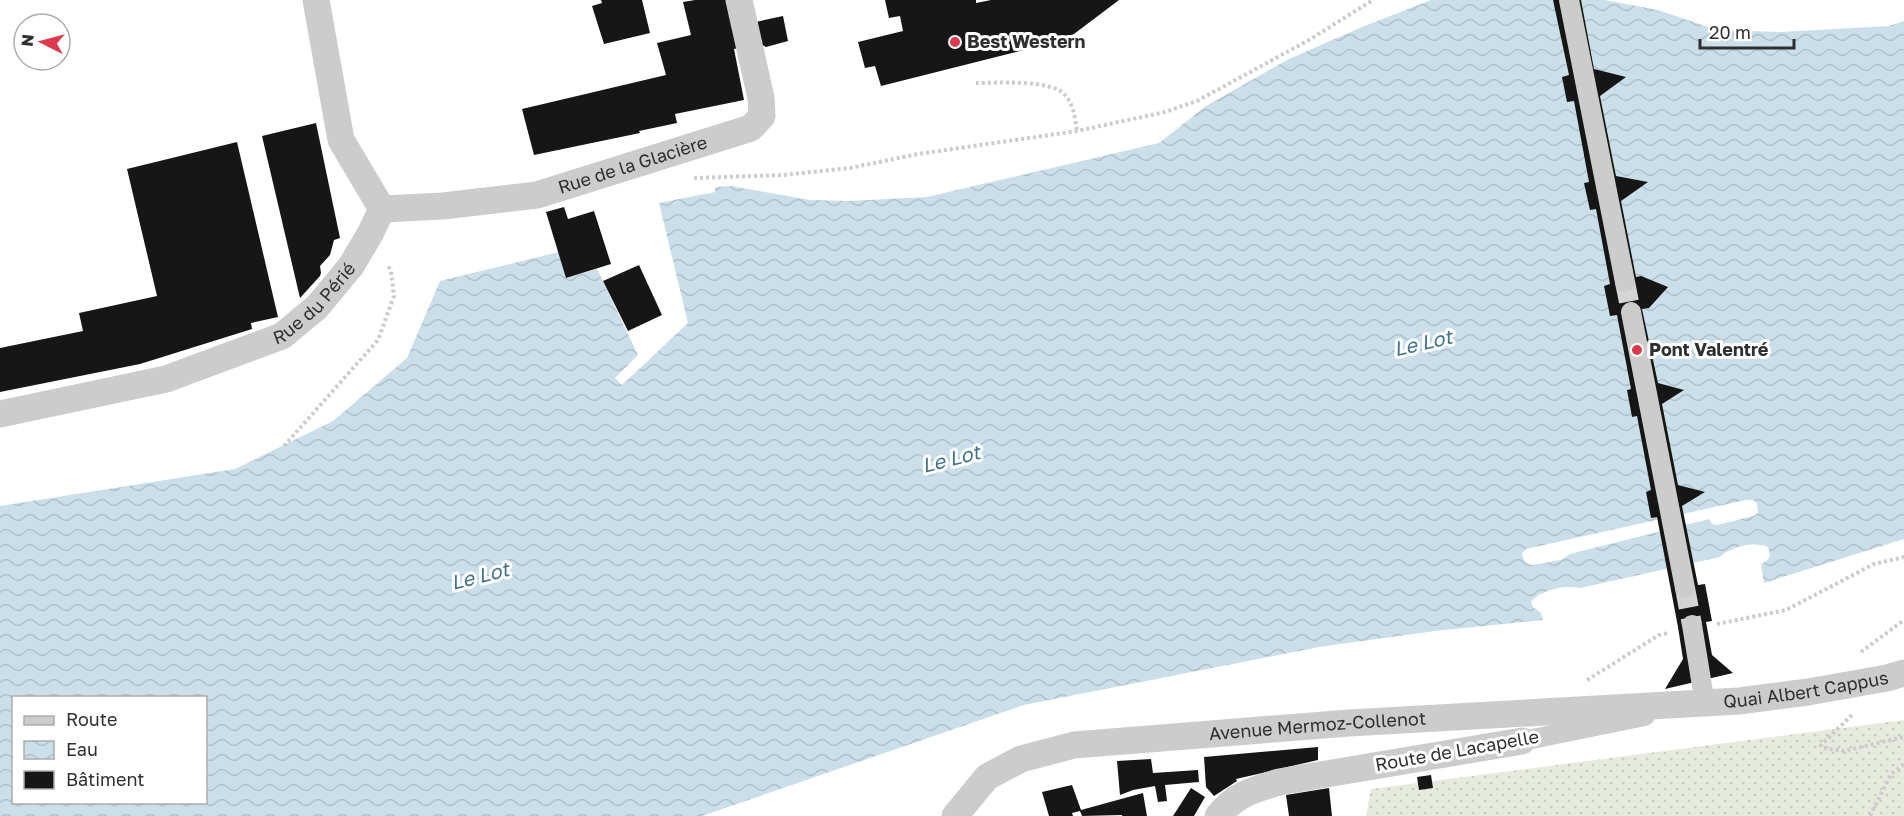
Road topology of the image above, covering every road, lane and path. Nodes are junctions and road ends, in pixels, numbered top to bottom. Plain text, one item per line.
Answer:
1 (316, 0) edge
2 (739, 0) edge
3 (1373, 0) edge
4 (1569, 0) edge
5 (976, 83) dead end
6 (1077, 131) junction
7 (689, 179) dead end
8 (382, 209) junction
9 (370, 234) junction
10 (1625, 282) tunnel mouth
11 (1631, 312) tunnel mouth
12 (0, 414) edge
13 (284, 446) dead end
14 (1904, 557) edge
15 (1685, 588) tunnel mouth
16 (1699, 626) joint
17 (1904, 673) edge
18 (1705, 704) junction
19 (1846, 711) dead end
20 (1904, 736) edge
21 (1522, 741) joint
22 (1904, 765) edge
23 (955, 816) edge
24 (1218, 816) edge
25 (1870, 816) edge

1 - 8 street
2 - 8 street, Rue de la Glacière
3 - 6 path
4 - 10 street
5 - 6 path
6 - 7 path
8 - 9 street, Rue du Périé
9 - 12 street, Rue du Périé
9 - 13 path
11 - 15 street
14 - 16 path
16 - 18 street
17 - 18 street, Quai Albert Cappus
18 - 21 street, Route de Lacapelle
18 - 23 street, Avenue Mermoz-Collenot
19 - 20 path
21 - 24 street, Route de Lacapelle
22 - 25 path

